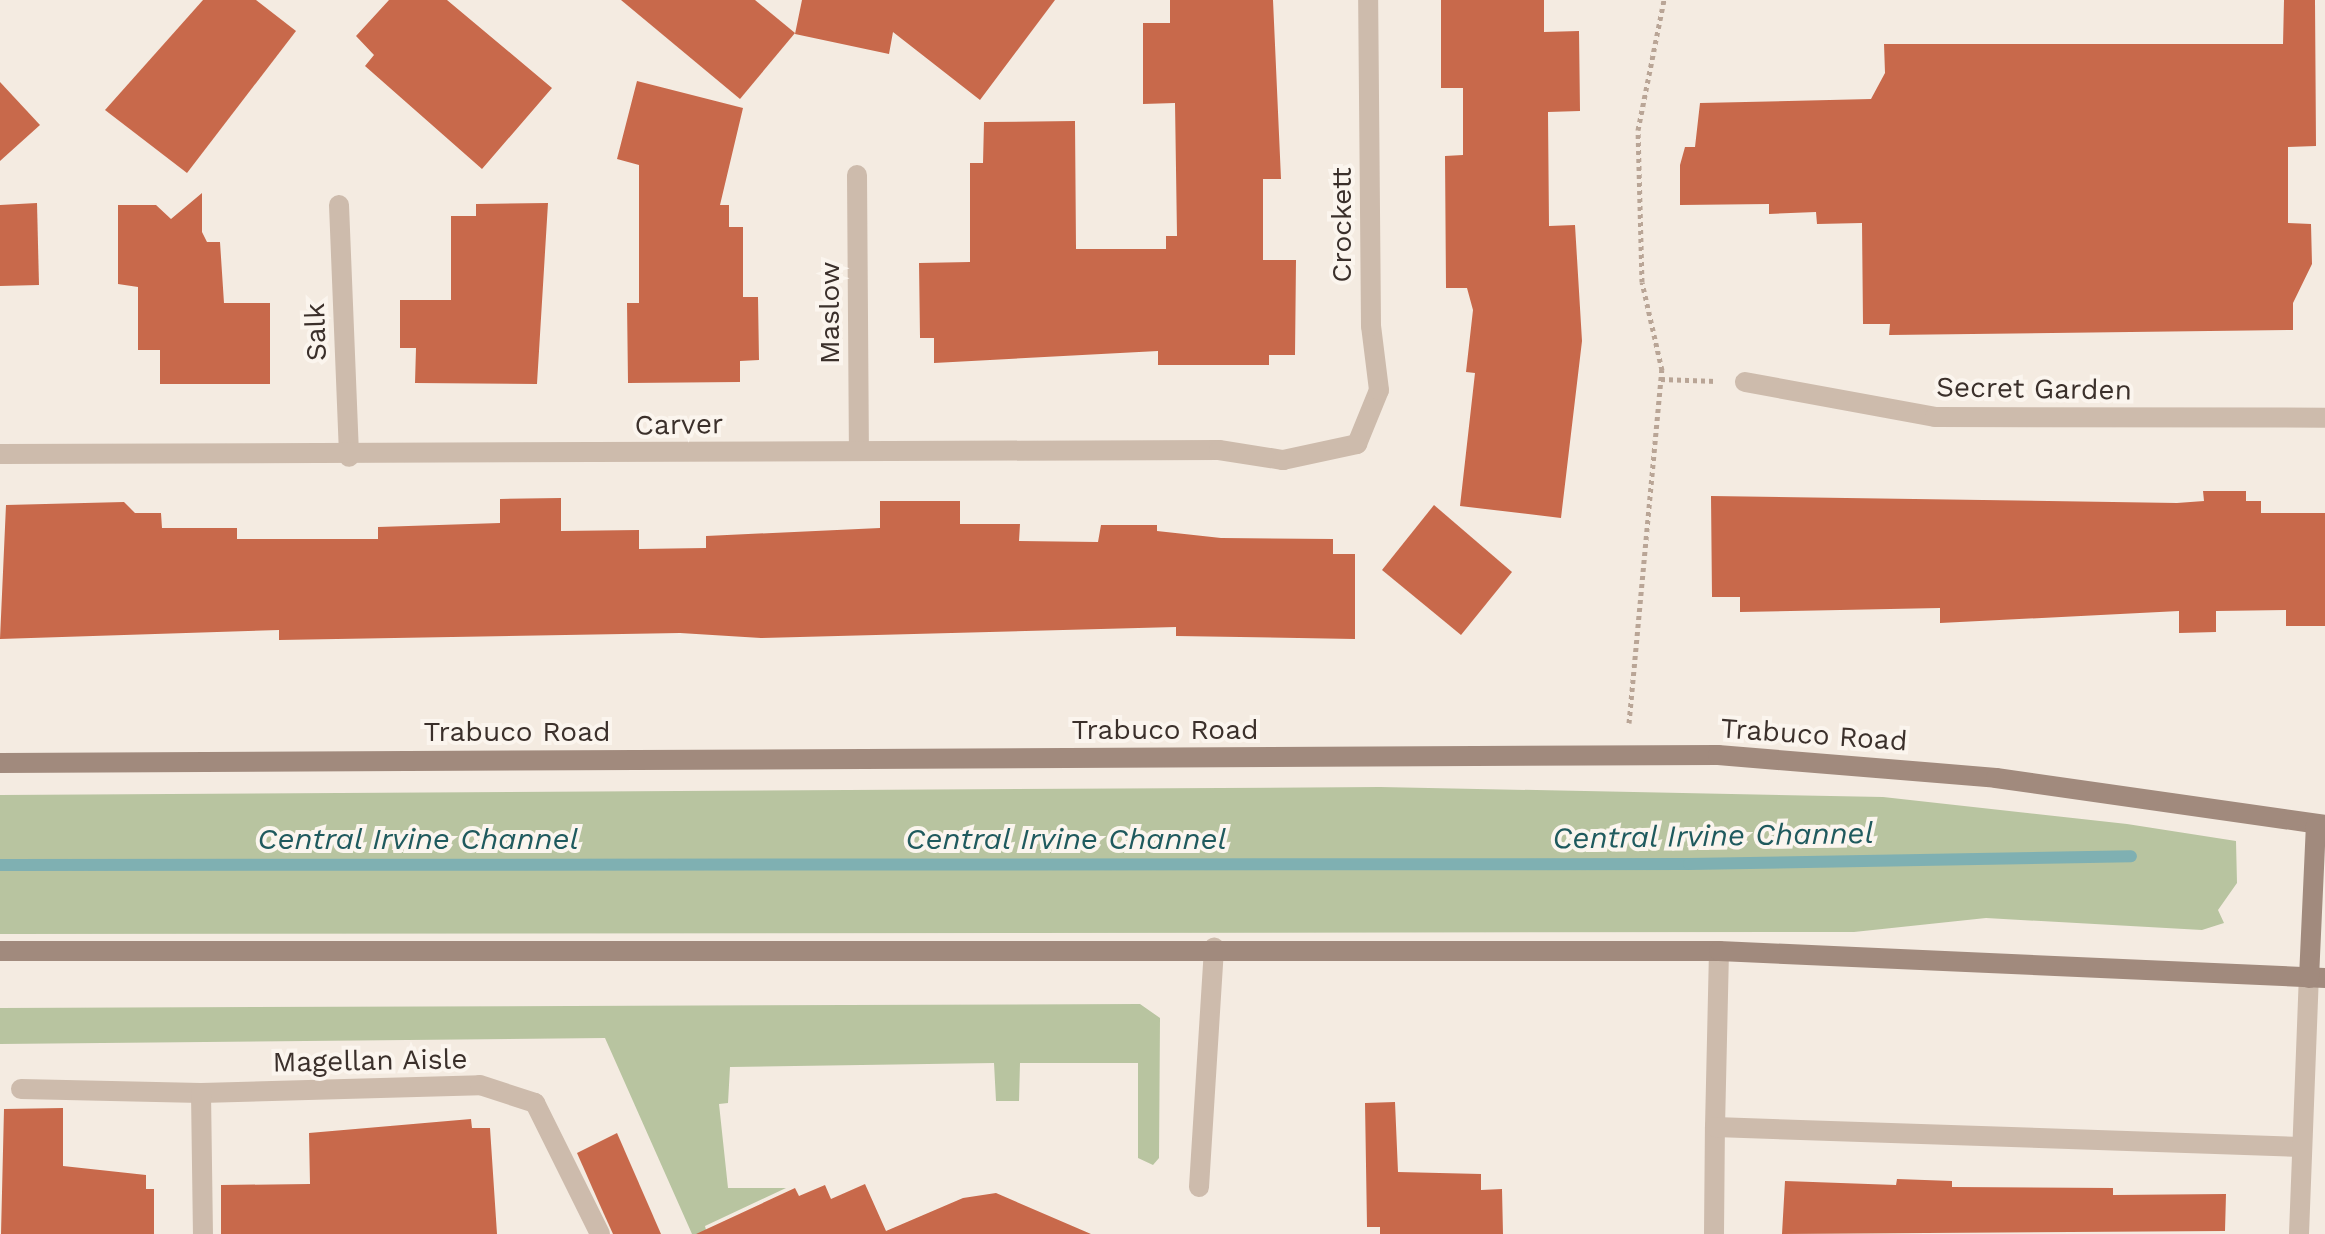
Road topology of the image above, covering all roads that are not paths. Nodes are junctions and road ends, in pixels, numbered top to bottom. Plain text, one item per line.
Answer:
1 (1368, 0) edge
2 (857, 175) dead end
3 (339, 205) dead end
4 (1745, 382) dead end
5 (2325, 418) edge
6 (1357, 444) joint
7 (859, 451) junction
8 (0, 454) edge
9 (349, 457) junction
10 (0, 763) edge
11 (2321, 824) edge
12 (2319, 928) edge
13 (1214, 947) junction
14 (0, 951) edge
15 (1719, 951) junction
16 (2317, 978) edge
17 (21, 1089) dead end
18 (201, 1093) junction
19 (1715, 1127) junction
20 (2301, 1147) junction
21 (1199, 1187) dead end
22 (203, 1234) edge
23 (600, 1234) edge
24 (1714, 1234) edge
25 (2299, 1234) edge

1 - 6 street, Crockett
2 - 7 street, Maslow
3 - 9 street, Salk
4 - 5 street, Secret Garden
6 - 7 street, Carver
7 - 9 street, Carver
8 - 9 street, Carver
10 - 11 main road, Trabuco Road
11 - 12 main road
12 - 16 main road
13 - 14 main road
13 - 15 main road
13 - 21 street
15 - 16 main road
15 - 19 street
16 - 20 street
17 - 18 street, Magellan Aisle
18 - 22 street
18 - 23 street, Magellan Aisle
19 - 20 street
19 - 24 street
20 - 25 street

